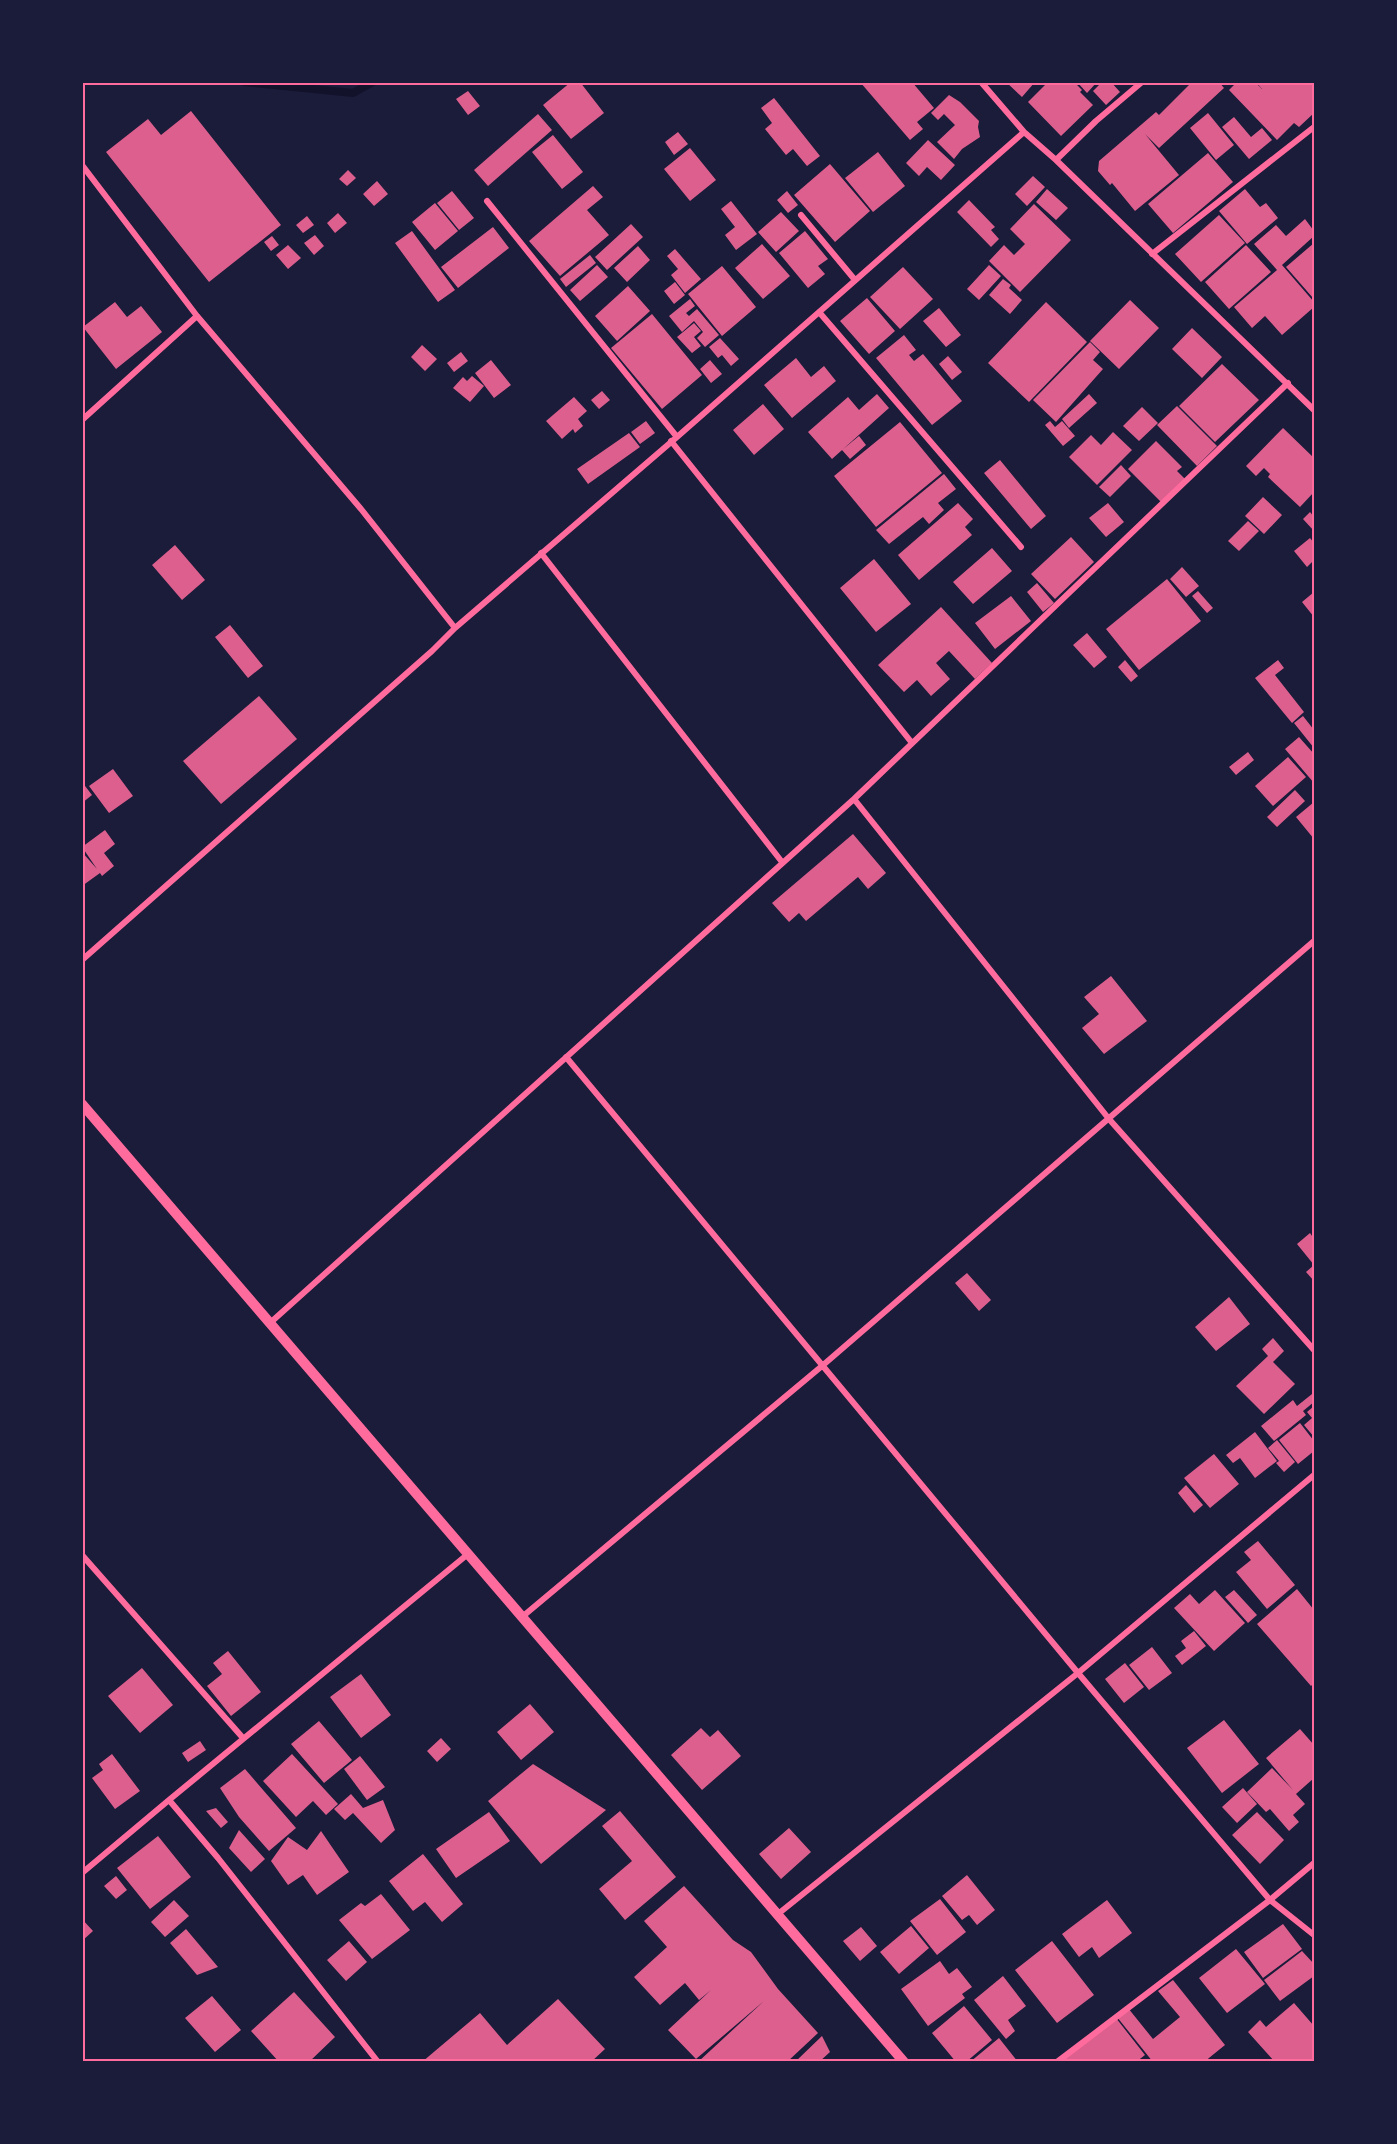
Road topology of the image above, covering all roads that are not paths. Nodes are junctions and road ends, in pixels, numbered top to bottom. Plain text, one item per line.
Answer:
1 (981, 82) edge
2 (1142, 82) edge
3 (1314, 127) edge
4 (1024, 132) junction
5 (1056, 160) junction
6 (82, 165) edge
7 (487, 201) dead end
8 (801, 215) dead end
9 (1152, 255) junction
10 (855, 280) junction
11 (819, 312) junction
12 (197, 316) junction
13 (1288, 383) junction
14 (1314, 410) edge
15 (82, 420) edge
16 (674, 439) junction
17 (1021, 547) dead end
18 (541, 553) junction
19 (455, 628) junction
20 (912, 743) junction
21 (854, 799) junction
22 (782, 862) junction
23 (1314, 941) edge
24 (82, 960) edge
25 (566, 1058) junction
26 (82, 1104) edge
27 (1109, 1119) junction
28 (270, 1323) junction
29 (1314, 1350) edge
30 (822, 1366) junction
31 (1314, 1475) edge
32 (468, 1554) junction
33 (82, 1555) edge
34 (522, 1617) junction
35 (1078, 1673) junction
36 (243, 1738) junction
37 (169, 1800) junction
38 (1314, 1863) edge
39 (82, 1873) edge
40 (1270, 1900) junction
41 (778, 1914) junction
42 (1314, 1935) edge
43 (378, 2061) edge
44 (904, 2061) edge
45 (1057, 2061) edge

1 - 4 street
2 - 5 street
3 - 9 street
4 - 5 street
4 - 10 street
5 - 9 street
6 - 12 street
7 - 16 street
8 - 10 street
9 - 13 street
10 - 11 street
11 - 16 street
11 - 17 street
12 - 15 street
12 - 19 street
13 - 14 street
13 - 20 street
16 - 18 street
16 - 20 street
18 - 19 street
18 - 22 street
19 - 24 street
20 - 21 street
21 - 22 street
21 - 27 street
22 - 25 street
23 - 27 street
25 - 28 street
25 - 30 street
26 - 28 street
27 - 29 street
27 - 30 street
28 - 32 street
30 - 34 street
30 - 35 street
31 - 35 street
32 - 34 street
32 - 36 street
33 - 36 street
34 - 41 street
35 - 40 street
35 - 41 street
36 - 37 street
37 - 39 street
37 - 43 street
38 - 40 street
40 - 42 street
40 - 45 street
41 - 44 street

